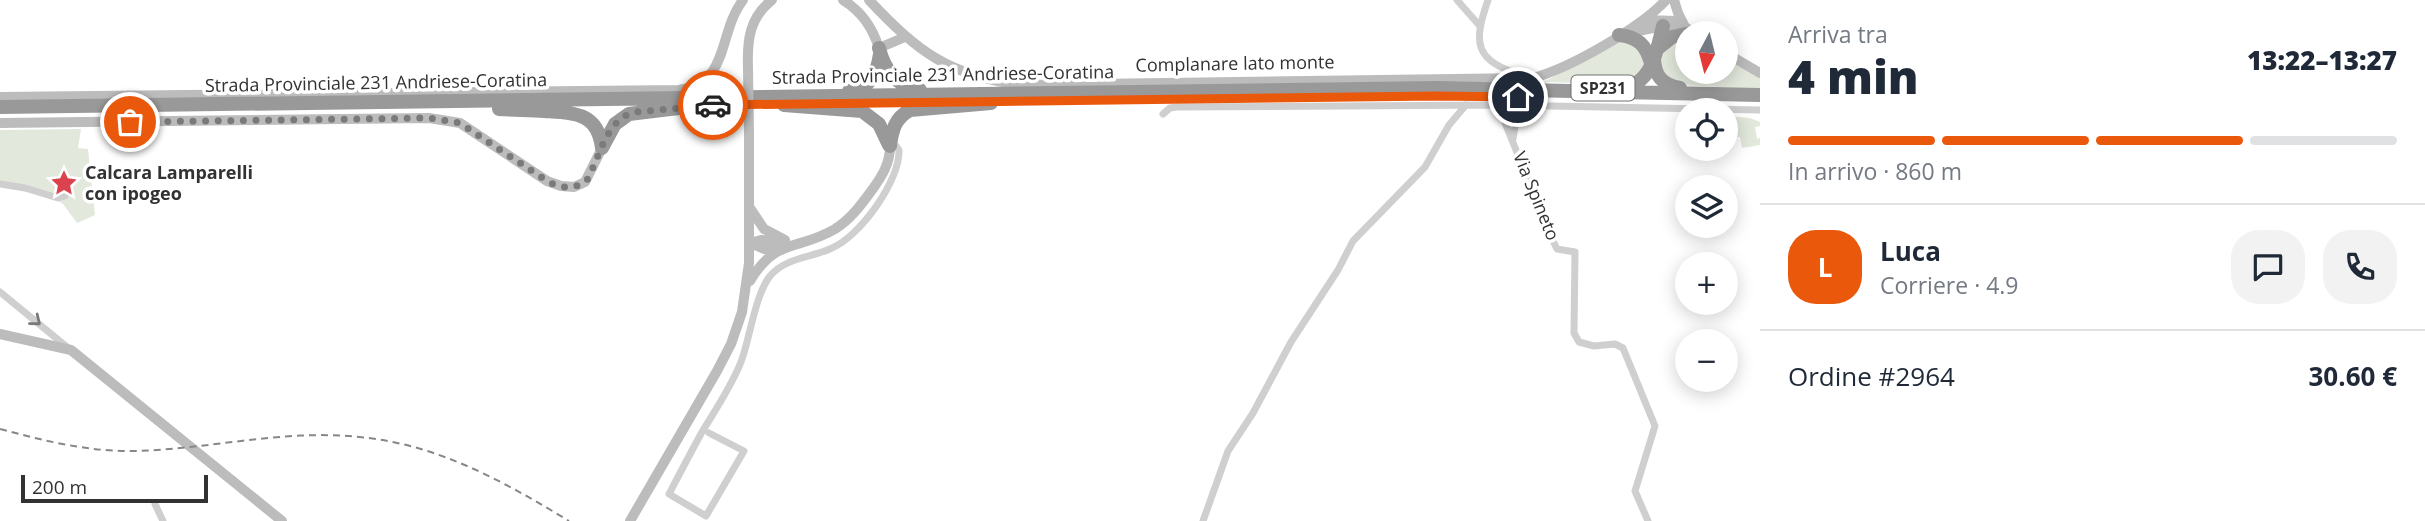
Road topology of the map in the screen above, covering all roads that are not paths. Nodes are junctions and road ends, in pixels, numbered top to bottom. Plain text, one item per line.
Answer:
1 (743, 0) edge
2 (772, 0) edge
3 (843, 0) edge
4 (869, 0) edge
5 (1457, 0) edge
6 (1488, 0) edge
7 (1671, 0) edge
8 (1642, 21) junction
9 (1682, 21) edge
10 (1664, 23) junction
11 (1479, 25) junction
12 (1675, 27) edge
13 (896, 28) junction
14 (1619, 35) junction
15 (1675, 36) edge
16 (905, 37) junction
17 (878, 46) junction
18 (1654, 56) junction
19 (1738, 60) edge
20 (1760, 73) edge
21 (1533, 78) junction
22 (1543, 90) junction
23 (1734, 94) junction
24 (1760, 95) edge
25 (0, 97) edge
26 (1009, 98) junction
27 (769, 101) junction
28 (1760, 103) edge
29 (1447, 105) junction
30 (1466, 105) junction
31 (1491, 105) junction
32 (1511, 105) junction
33 (1534, 105) junction
34 (695, 106) junction
35 (0, 107) edge
36 (488, 108) junction
37 (1760, 110) edge
38 (1163, 114) dead end
39 (0, 115) edge
40 (1506, 123) junction
41 (0, 124) edge
42 (1449, 125) junction
43 (1515, 126) junction
44 (1513, 139) junction
45 (890, 146) junction
46 (602, 148) junction
47 (0, 184) edge
48 (65, 196) dead end
49 (750, 206) junction
50 (750, 243) junction
51 (784, 244) junction
52 (746, 287) junction
53 (0, 292) edge
54 (0, 334) edge
55 (71, 350) junction
56 (709, 433) dead end
57 (155, 504) dead end
58 (633, 516) edge
59 (163, 521) edge
60 (282, 521) edge
61 (1203, 521) edge
62 (1648, 521) edge

1 - 25 street
2 - 49 street, bridge
3 - 17 street
4 - 13 street, Complanare lato monte
5 - 11 street
6 - 11 street
7 - 8 street, Complanare lato monte
7 - 9 street
7 - 10 street
8 - 10 street, Complanare lato monte
8 - 14 street, Complanare lato monte
10 - 12 street, Complanare lato monte
10 - 14 street, Complanare lato monte
10 - 18 highway, SP231
11 - 21 street
13 - 16 street, Complanare lato monte
13 - 17 street
14 - 18 highway, SP231
14 - 21 street, Complanare lato monte
15 - 18 highway, SP231
16 - 17 street
16 - 21 street, Complanare lato monte
17 - 26 highway, SP231
17 - 27 highway, SP231
18 - 22 highway, SP231
18 - 23 highway, SP231
19 - 20 street
22 - 23 highway, Strada Provinciale 231 Andriese-Coratina / SP231
22 - 26 highway, Strada Provinciale 231 Andriese-Coratina / SP231
23 - 24 highway, Strada Provinciale 231 Andriese-Coratina / SP231
26 - 27 highway, Strada Provinciale 231 Andriese-Coratina / SP231
26 - 28 highway, Strada Provinciale 231 Andriese-Coratina / SP231
26 - 45 highway, SP231
27 - 34 highway, Strada Provinciale 231 Andriese-Coratina / SP231
27 - 35 highway, Strada Provinciale 231 Andriese-Coratina / SP231
27 - 45 highway, SP231
29 - 30 street
29 - 38 street
29 - 42 street
30 - 31 street
30 - 42 street
31 - 32 street
31 - 40 street
32 - 33 street
32 - 40 street
32 - 43 street
33 - 37 street
33 - 43 street
34 - 36 highway, Strada Provinciale 231 Andriese-Coratina / SP231
34 - 46 highway
36 - 39 highway, Strada Provinciale 231 Andriese-Coratina / SP231
36 - 46 highway
40 - 44 street
41 - 46 street
42 - 61 street
43 - 44 street
44 - 62 street, Via Spineto
45 - 51 street
45 - 56 street
47 - 48 street
49 - 50 street
49 - 51 street
50 - 51 street
50 - 52 street
51 - 52 street
52 - 58 street
53 -> 55 street
54 - 55 street
55 - 60 street
57 - 59 street

